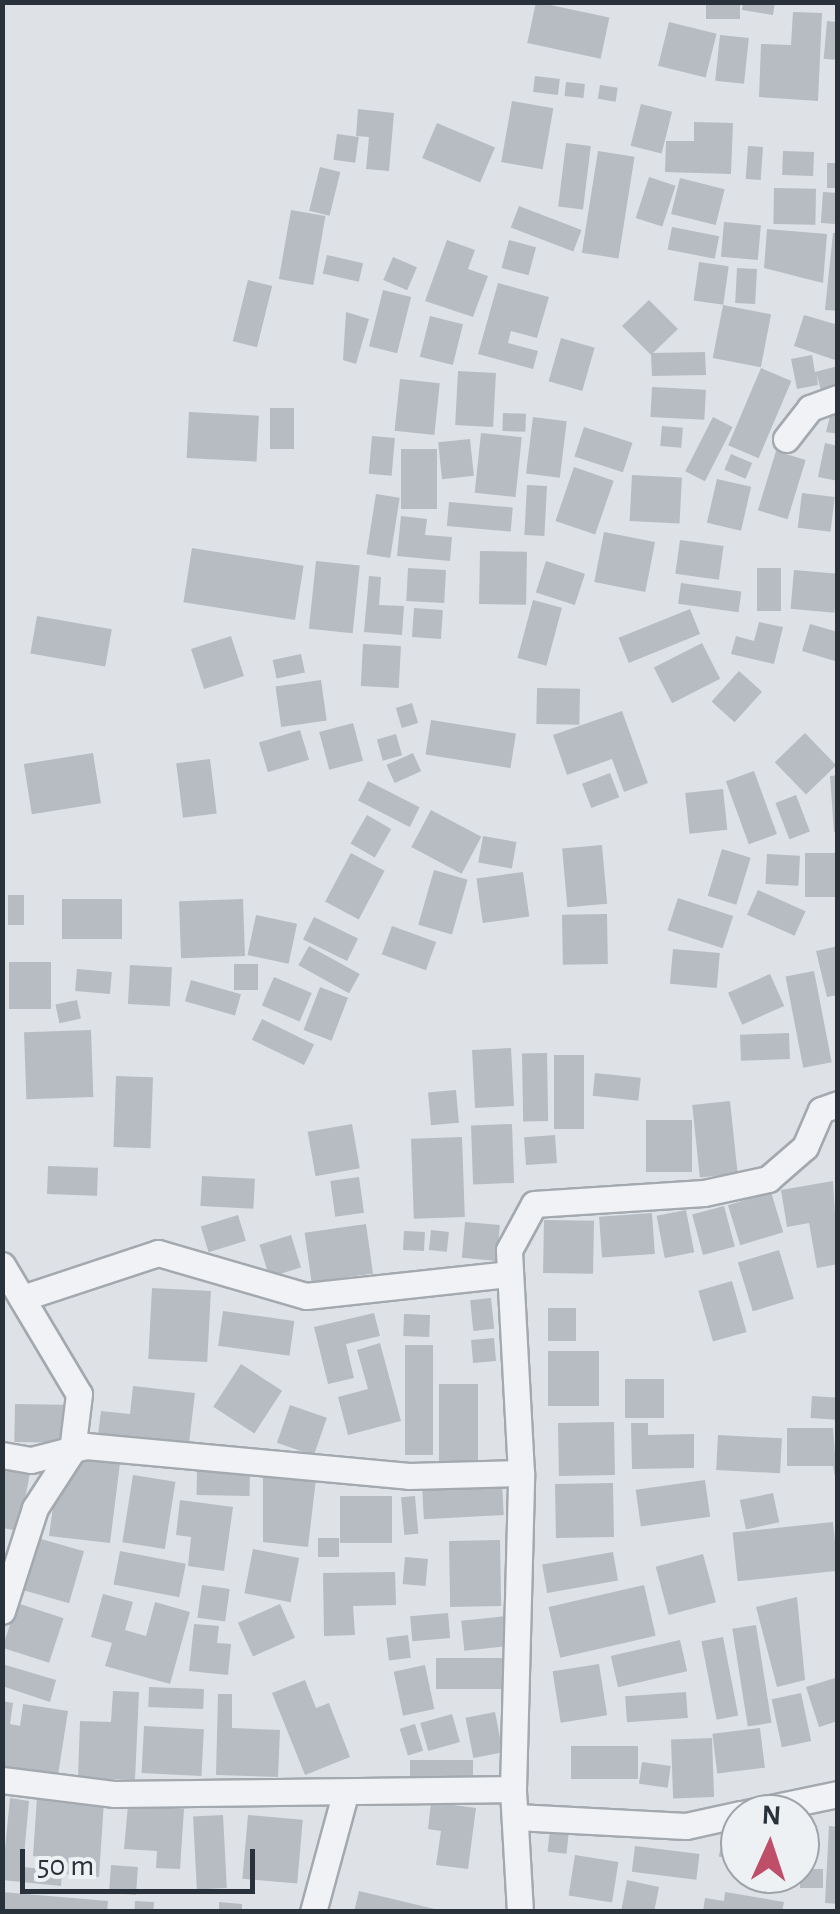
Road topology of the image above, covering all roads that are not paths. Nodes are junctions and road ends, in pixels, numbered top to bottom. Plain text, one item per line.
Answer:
1 (838, 398) edge
2 (786, 439) dead end
3 (838, 1104) edge
4 (2, 1265) edge
5 (508, 1274) junction
6 (22, 1298) junction
7 (72, 1451) junction
8 (2, 1454) edge
9 (520, 1473) junction
10 (2, 1611) edge
11 (2, 1780) edge
12 (513, 1789) junction
13 (345, 1794) junction
14 (516, 1817) junction
15 (720, 1819) edge
16 (313, 1912) edge
17 (520, 1912) edge

1 - 2 street
3 - 5 street
4 - 6 street
5 - 6 street
5 - 9 street
6 - 7 street
7 - 8 street
7 - 9 street
7 - 10 street
9 - 12 street
11 - 13 street
12 - 13 street
12 - 14 street
13 - 16 street
14 - 15 street
14 - 17 street

